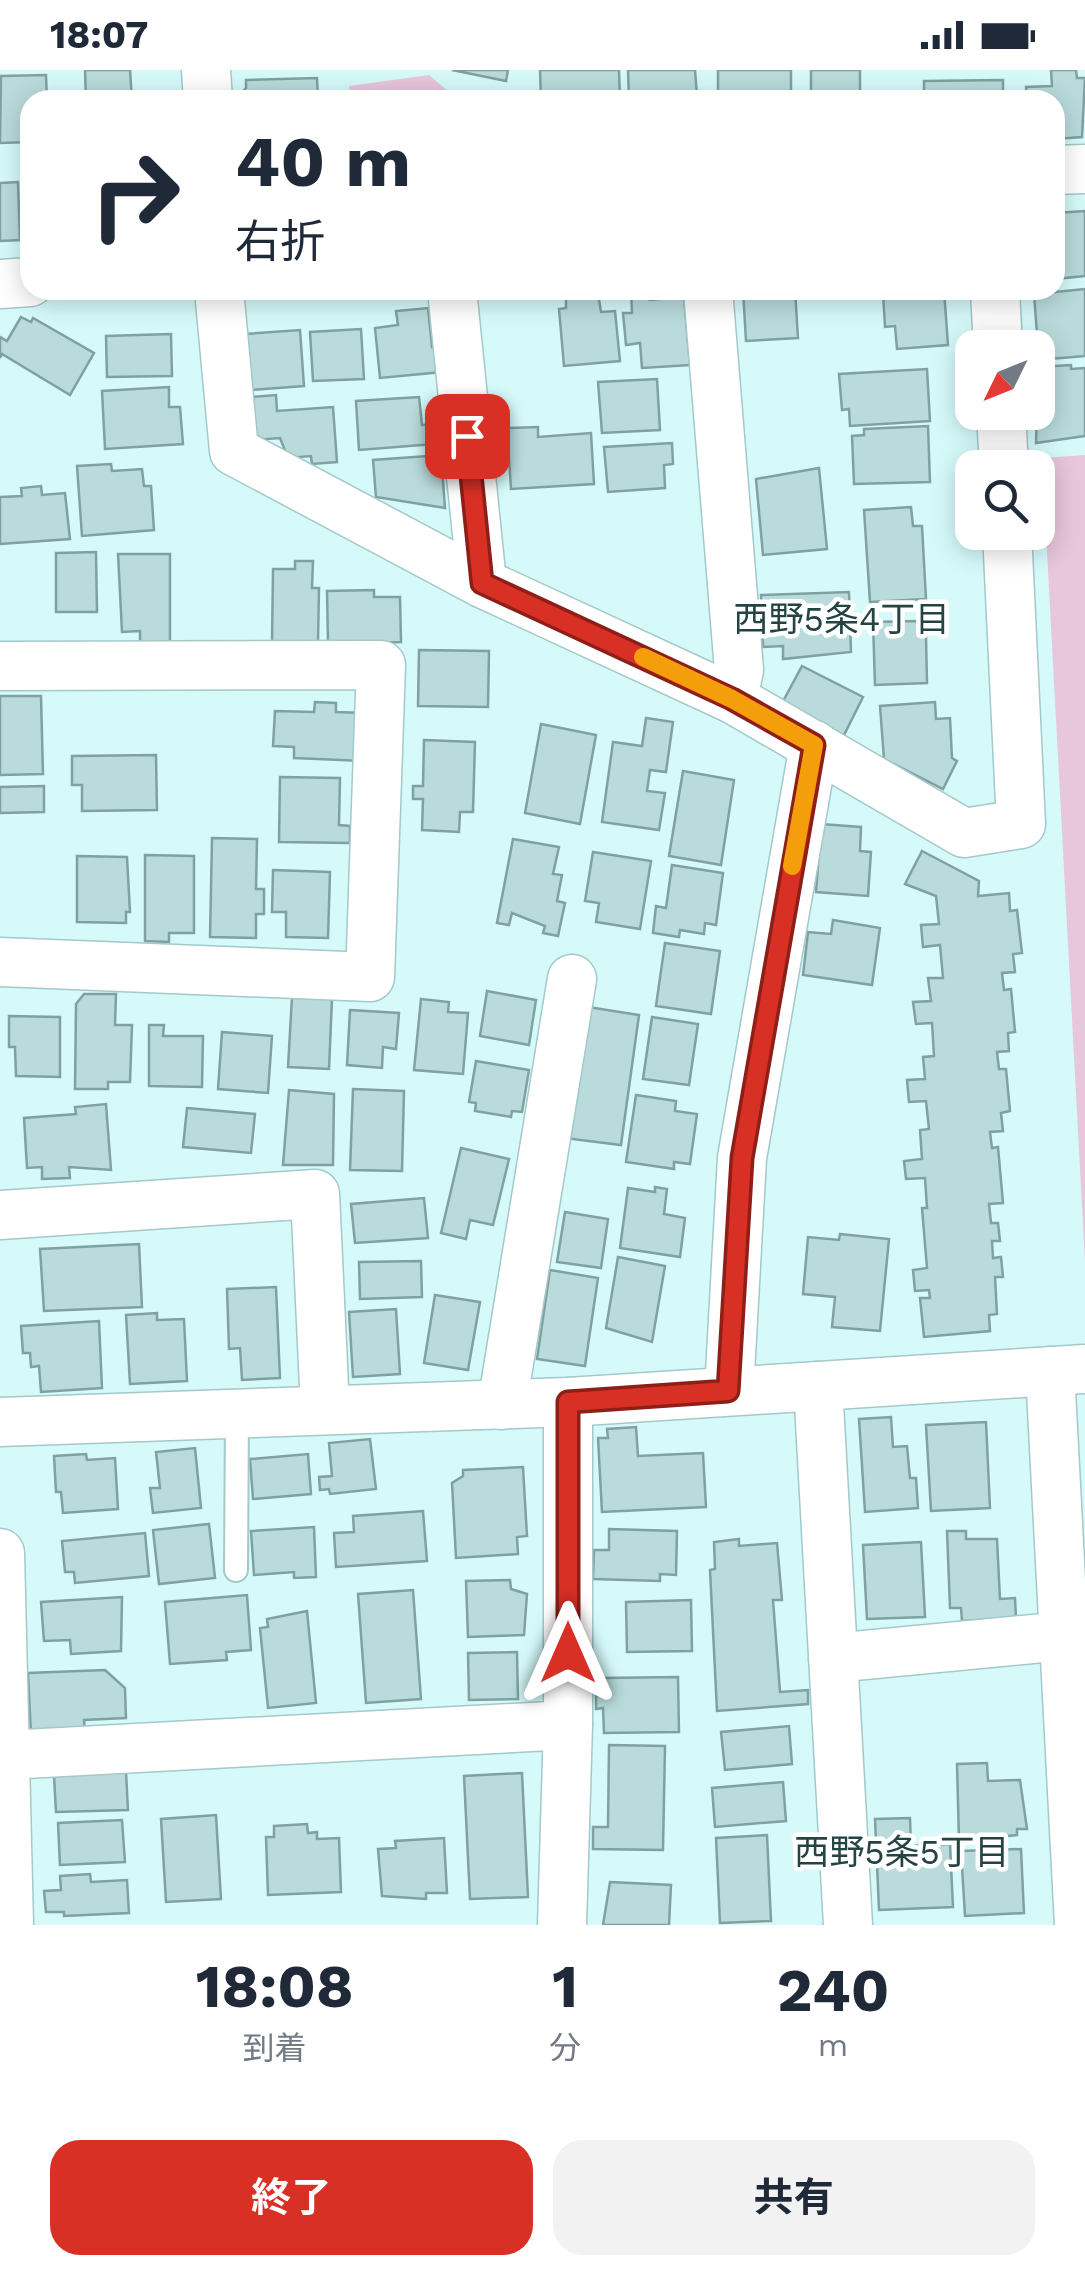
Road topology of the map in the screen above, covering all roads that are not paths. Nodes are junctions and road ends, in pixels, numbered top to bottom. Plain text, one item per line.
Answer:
1 (221, 300) edge
2 (453, 300) edge
3 (709, 300) edge
4 (996, 300) edge
5 (997, 330) edge
6 (1008, 550) edge
7 (482, 583) junction
8 (0, 666) edge
9 (732, 699) junction
10 (814, 745) junction
11 (0, 962) edge
12 (572, 979) dead end
13 (0, 1215) edge
14 (1067, 1370) edge
15 (818, 1386) junction
16 (728, 1391) junction
17 (568, 1402) junction
18 (502, 1404) junction
19 (325, 1408) junction
20 (237, 1411) junction
21 (0, 1422) edge
22 (0, 1553) edge
23 (236, 1570) dead end
24 (1074, 1635) edge
25 (833, 1658) junction
26 (568, 1725) junction
27 (6, 1755) junction
28 (1081, 1875) edge
29 (8, 1925) edge
30 (562, 1925) edge
31 (848, 1925) edge
32 (1079, 1925) edge

1 - 7 street
2 - 7 street
3 - 9 street
4 - 5 street
6 - 10 street
7 - 9 street
8 - 11 street
9 - 10 street
10 - 16 street
12 - 18 street
13 - 19 street
14 - 15 street
14 - 24 street
15 - 16 street
15 - 25 street
16 - 17 street
17 - 18 street
17 - 26 street
18 - 19 street
19 - 20 street
20 - 21 street
20 - 23 lane
22 - 27 street
24 - 25 street
24 - 28 street
25 - 31 street
26 - 27 street
26 - 30 street
27 - 29 street
28 - 32 street

